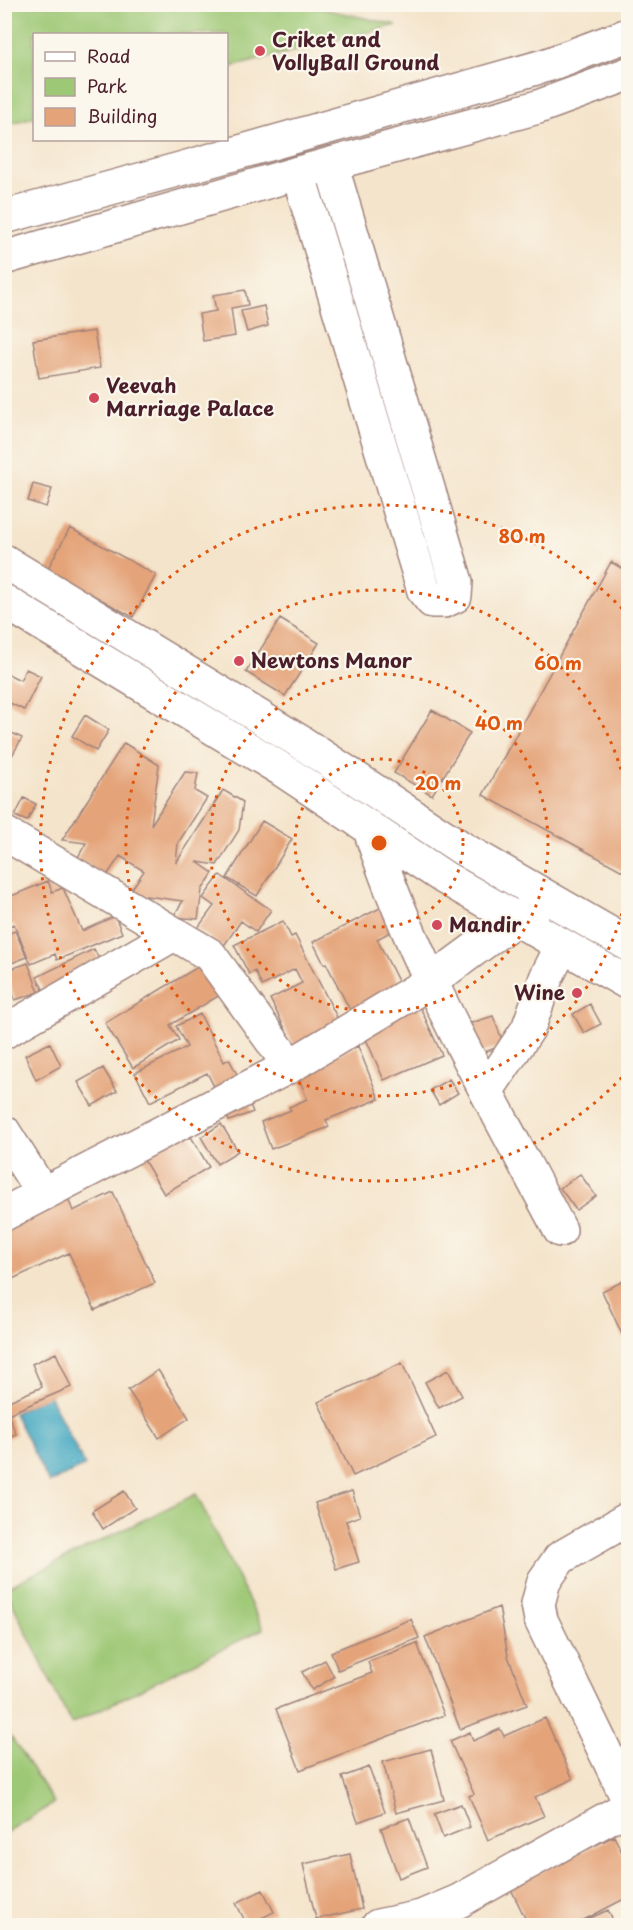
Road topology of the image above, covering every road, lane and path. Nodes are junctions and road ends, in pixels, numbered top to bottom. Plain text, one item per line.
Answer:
1 (628, 35) edge
2 (628, 74) edge
3 (331, 164) junction
4 (298, 173) junction
5 (4, 217) edge
6 (4, 258) edge
7 (4, 561) edge
8 (4, 601) edge
9 (369, 827) junction
10 (5, 834) edge
11 (552, 900) junction
12 (517, 918) junction
13 (174, 934) junction
14 (628, 944) edge
15 (562, 946) junction
16 (430, 982) junction
17 (628, 983) edge
18 (4, 1032) edge
19 (290, 1066) junction
20 (487, 1090) junction
21 (4, 1132) edge
22 (43, 1194) junction
23 (4, 1214) edge
24 (560, 1230) dead end
25 (628, 1519) edge
26 (628, 1799) edge
27 (628, 1808) edge
28 (423, 1921) edge
29 (378, 1926) edge

1 - 5 street
2 - 3 street
3 - 4 street
3 - 4 street
4 - 6 street
7 - 11 street
8 - 9 street
9 - 12 street
9 - 16 street
10 - 13 street
11 - 12 street
11 - 14 street
12 - 15 street
12 - 16 street
13 - 18 street
13 - 19 street
15 - 17 street
15 - 20 street
16 - 19 street
16 - 20 street
19 - 22 street
20 - 24 street
21 - 22 street
22 - 23 street
25 - 26 street
27 - 28 street
28 - 29 street

